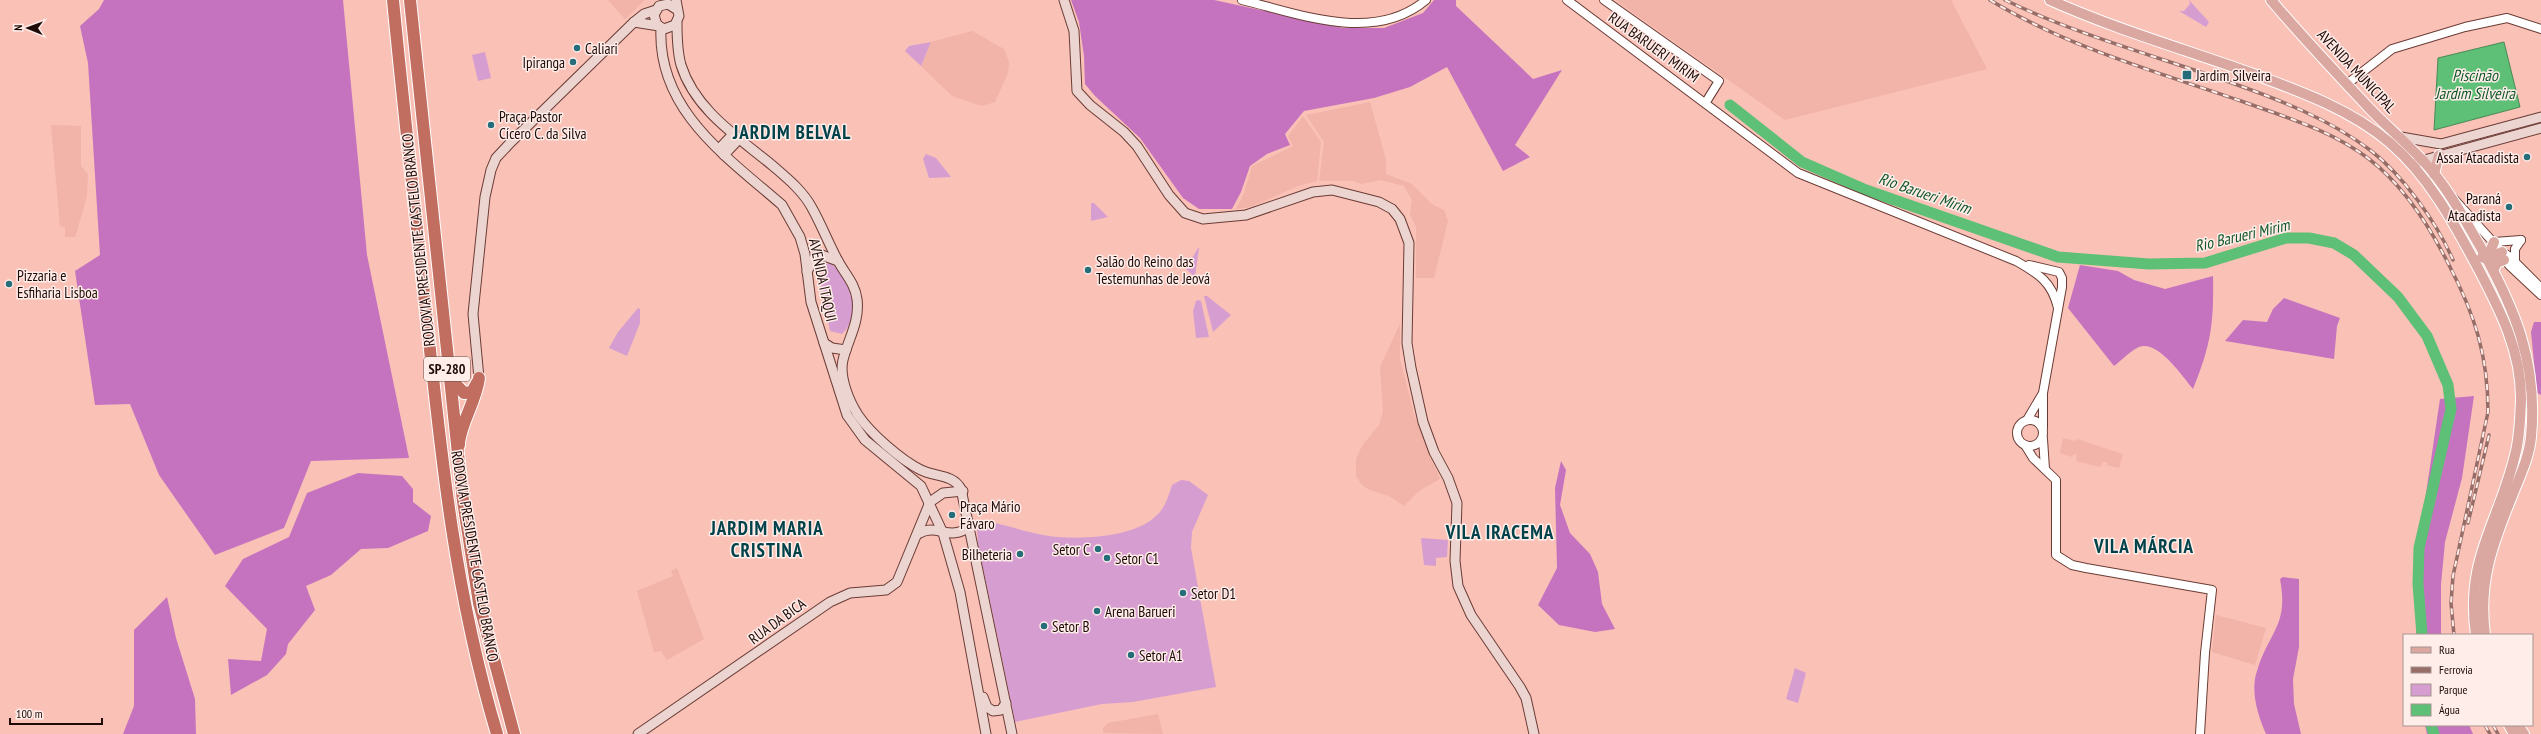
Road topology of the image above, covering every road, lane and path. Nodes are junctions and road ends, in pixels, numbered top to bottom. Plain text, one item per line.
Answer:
1 (393, 0) edge
2 (410, 0) edge
3 (1059, 0) edge
4 (1064, 0) edge
5 (1242, 0) edge
6 (1426, 0) edge
7 (1567, 0) edge
8 (1604, 0) edge
9 (2050, 0) edge
10 (2271, 0) edge
11 (660, 5) edge
12 (676, 5) edge
13 (634, 22) junction
14 (677, 22) junction
15 (660, 27) junction
16 (2541, 29) edge
17 (1074, 42) junction
18 (2347, 84) junction
19 (1706, 102) junction
20 (2541, 117) edge
21 (2389, 127) junction
22 (2541, 128) edge
23 (737, 136) junction
24 (2401, 137) junction
25 (2390, 143) junction
26 (722, 152) junction
27 (2439, 155) junction
28 (2408, 161) junction
29 (2423, 161) junction
30 (2434, 174) junction
31 (2450, 197) junction
32 (2494, 242) junction
33 (2469, 250) junction
34 (2503, 256) junction
35 (2487, 259) junction
36 (838, 261) junction
37 (2016, 261) junction
38 (2515, 262) junction
39 (2493, 270) junction
40 (807, 272) junction
41 (2541, 288) edge
42 (2541, 295) edge
43 (2058, 308) junction
44 (2516, 318) junction
45 (2505, 322) junction
46 (824, 343) junction
47 (846, 350) junction
48 (2519, 375) junction
49 (448, 376) junction
50 (479, 378) junction
51 (2043, 393) junction
52 (2027, 420) junction
53 (2043, 428) junction
54 (2042, 439) junction
55 (2531, 440) junction
56 (2025, 445) junction
57 (459, 468) junction
58 (2045, 469) junction
59 (963, 491) junction
60 (930, 502) junction
61 (970, 526) junction
62 (943, 533) junction
63 (918, 534) junction
64 (2476, 634) edge
65 (2485, 634) edge
66 (978, 691) junction
67 (1006, 703) junction
68 (2200, 731) edge
69 (497, 734) edge
70 (514, 734) edge
71 (638, 734) edge
72 (986, 734) edge
73 (1012, 734) edge
74 (1534, 734) edge

1 - 69 highway, RODOVIA PRESIDENTE CASTELO BRANCO / SP-280
2 - 49 highway, RODOVIA PRESIDENTE CASTELO BRANCO / SP-280
3 - 17 main road
4 - 17 main road
5 - 6 street
7 - 19 street, RUA BARUERI MIRIM
8 - 19 street
9 - 25 main road
10 - 18 main road, AVENIDA MUNICIPAL
11 - 12 main road
11 - 13 main road
11 - 15 main road
12 - 14 main road
13 - 15 main road
13 - 50 main road
14 - 15 main road
14 - 23 main road, AVENIDA ITAQUI
15 - 26 main road, AVENIDA ITAQUI
16 - 18 street
17 - 74 main road
18 - 21 main road, AVENIDA MUNICIPAL
19 - 37 street, RUA BARUERI MIRIM
20 - 24 main road
21 - 24 main road, AVENIDA MUNICIPAL
21 - 25 main road
22 - 27 main road
23 - 26 main road
23 - 36 main road, AVENIDA ITAQUI
24 - 29 main road, AVENIDA MUNICIPAL
25 - 28 main road
26 - 40 main road, AVENIDA ITAQUI
27 - 29 main road
27 - 30 main road
28 - 29 main road
28 - 33 main road
29 - 30 main road, AVENIDA MUNICIPAL
30 - 31 main road, AVENIDA MUNICIPAL
31 - 32 street
31 - 35 main road, AVENIDA MUNICIPAL
32 - 34 street
32 - 35 main road
32 - 38 street
33 - 35 main road
33 - 45 main road
34 - 35 main road
34 - 38 street
34 - 39 main road
34 - 42 street
35 - 39 main road, AVENIDA MUNICIPAL
36 - 40 main road
36 - 47 main road, AVENIDA ITAQUI
37 - 43 street
37 - 43 street
38 - 41 street
39 - 44 main road, AVENIDA MUNICIPAL
40 - 46 main road, AVENIDA ITAQUI
43 - 51 street
44 - 45 main road
44 - 55 main road, AVENIDA MUNICIPAL
45 - 48 main road
46 - 47 main road
46 - 60 main road, AVENIDA ITAQUI
47 - 59 main road, AVENIDA ITAQUI
48 - 55 main road
48 - 64 main road
49 - 50 highway
49 - 57 highway, RODOVIA PRESIDENTE CASTELO BRANCO / SP-280
50 - 57 highway
51 - 52 street
51 - 53 street
52 - 53 street
52 - 56 street
53 - 54 street
54 - 56 street
54 - 58 street
55 - 65 main road, AVENIDA MUNICIPAL
56 - 58 street
57 - 70 highway, RODOVIA PRESIDENTE CASTELO BRANCO / SP-280
58 - 68 street
59 - 60 main road
59 - 61 main road
60 - 62 main road, AVENIDA ITAQUI
60 - 63 main road, RUA DA BICA
61 - 62 main road
61 - 67 main road
62 - 63 main road
62 - 66 main road, AVENIDA ITAQUI
63 - 71 main road, RUA DA BICA
66 - 67 main road
66 - 72 main road, AVENIDA ITAQUI
67 - 73 main road

